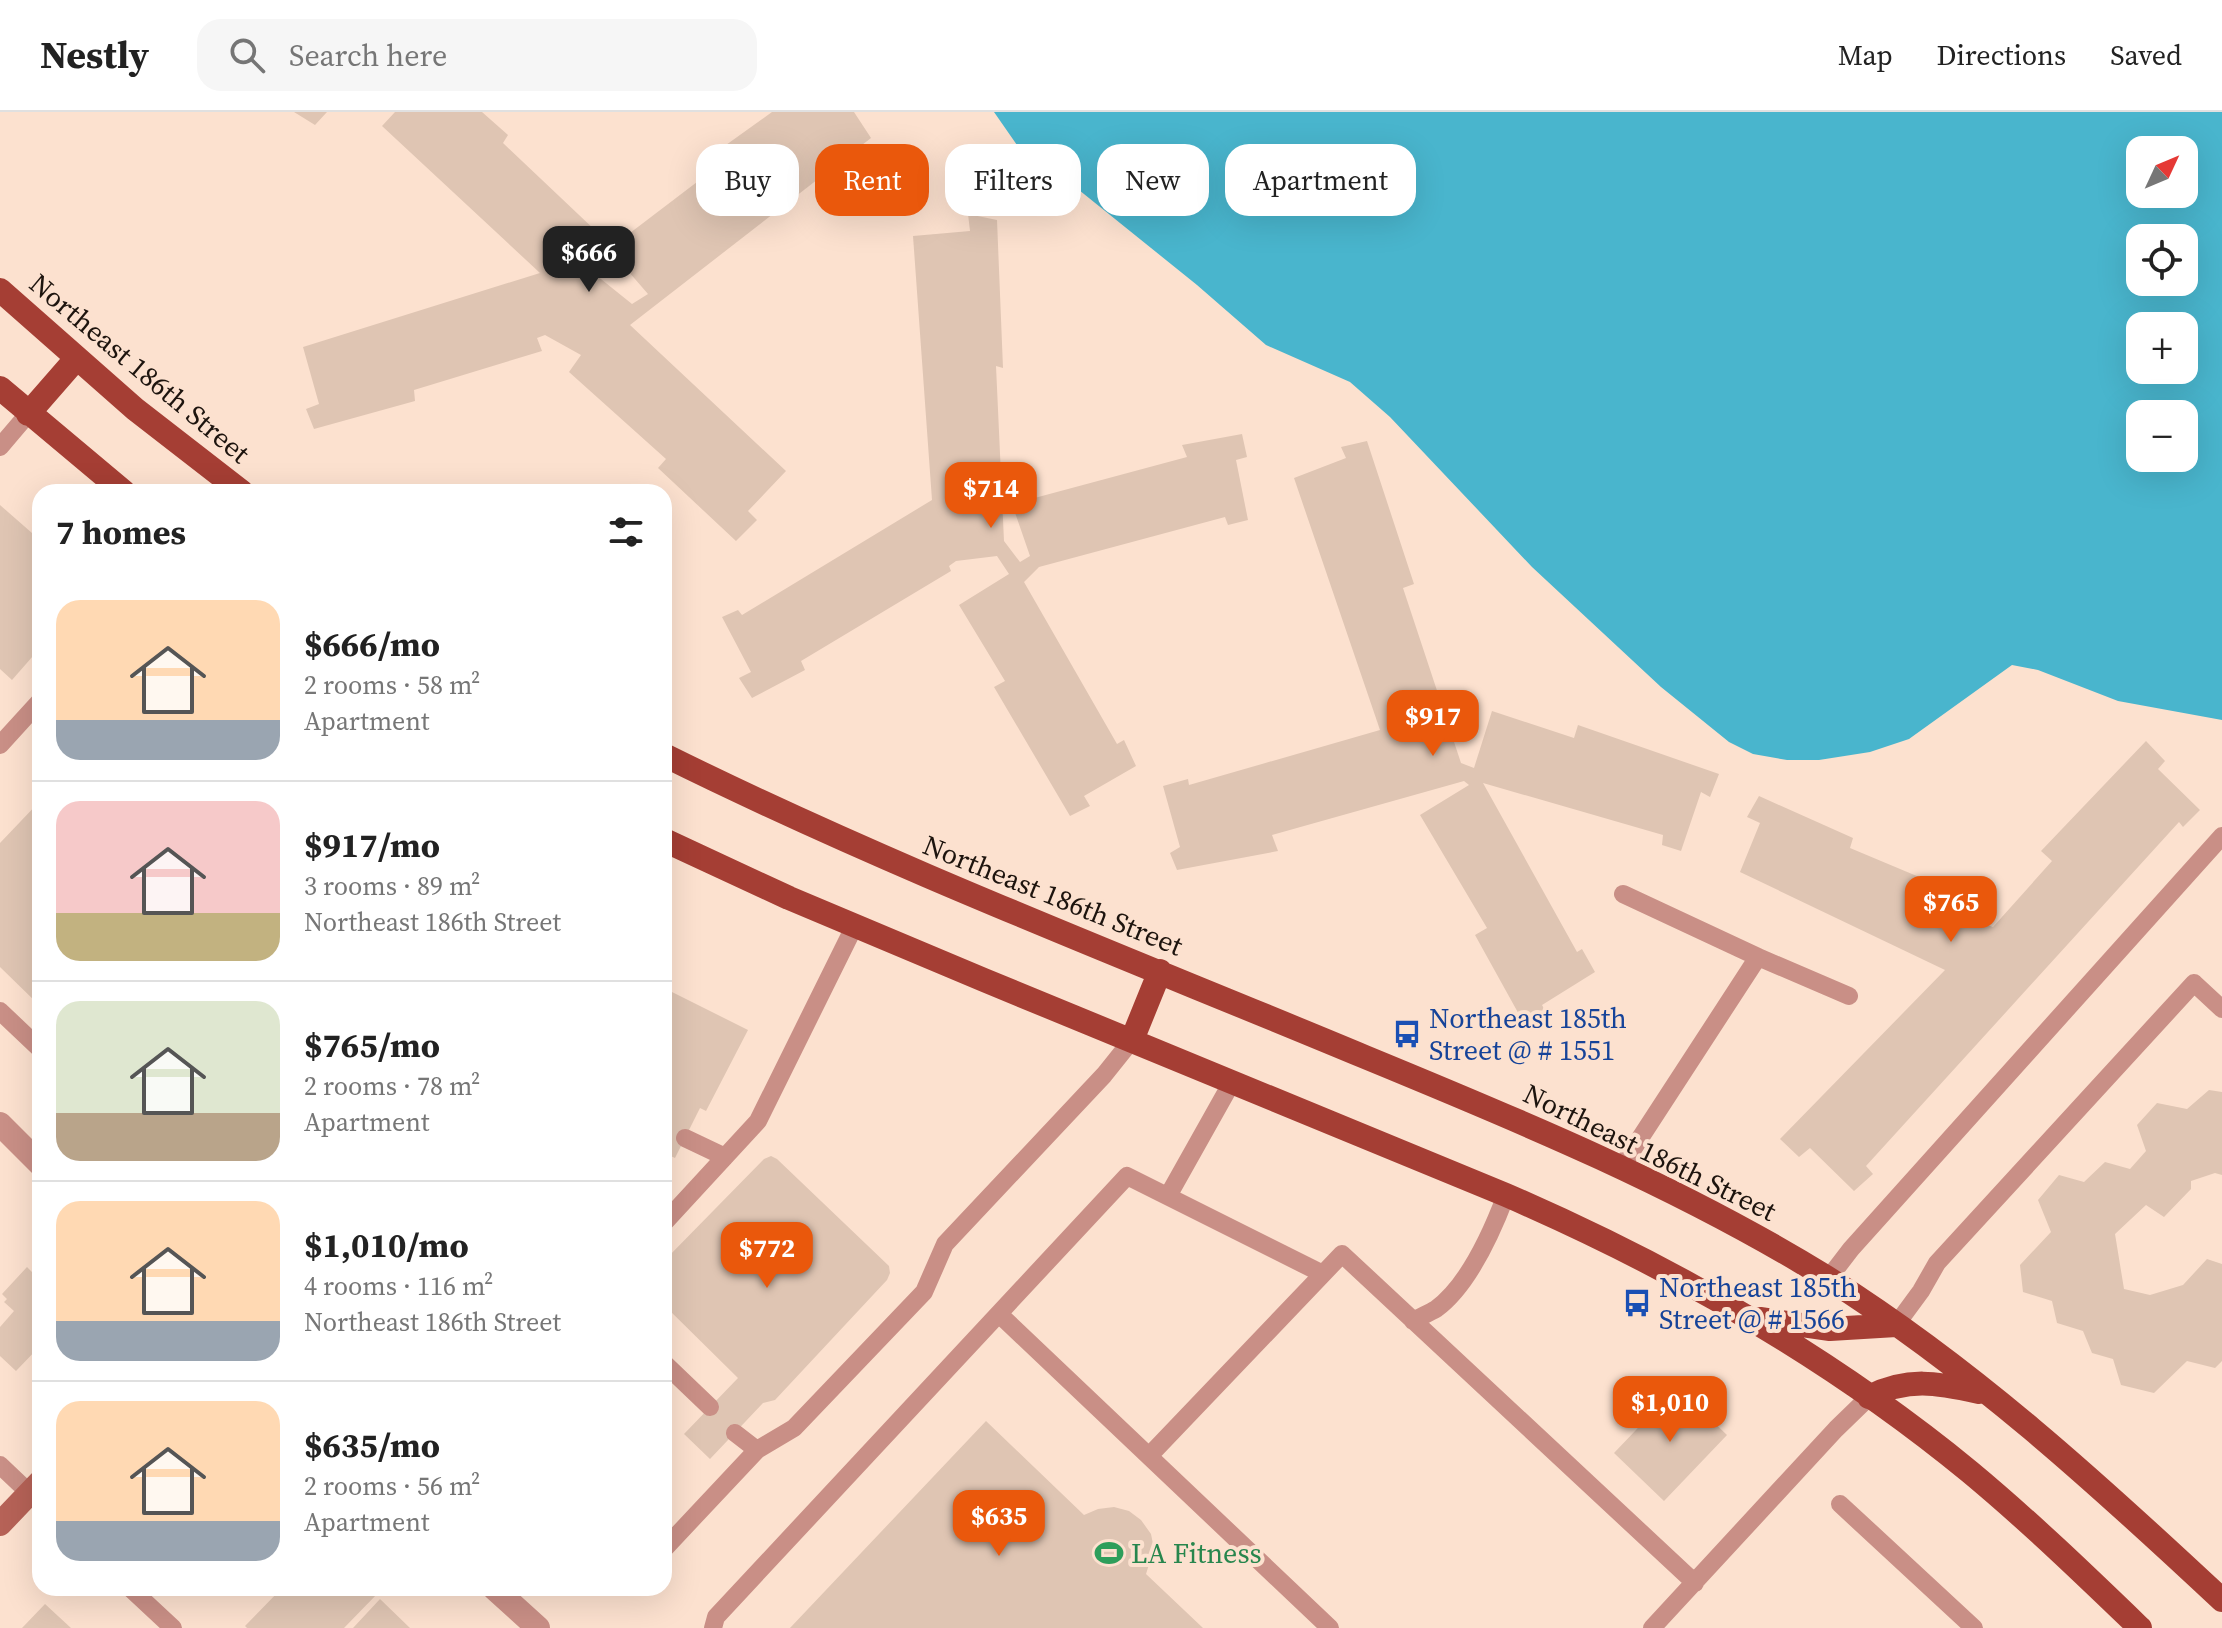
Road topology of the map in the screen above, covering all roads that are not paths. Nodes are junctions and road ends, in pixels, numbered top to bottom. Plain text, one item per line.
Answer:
1 (0, 290) edge
2 (76, 359) junction
3 (0, 388) edge
4 (28, 414) junction
5 (0, 447) edge
6 (114, 484) edge
7 (232, 484) edge
8 (32, 710) edge
9 (0, 745) edge
10 (672, 759) edge
11 (2222, 836) edge
12 (672, 844) edge
13 (1623, 894) dead end
14 (855, 925) junction
15 (1758, 957) junction
16 (1160, 971) junction
17 (1849, 996) dead end
18 (2222, 1009) edge
19 (0, 1011) edge
20 (1132, 1040) junction
21 (32, 1041) edge
22 (1232, 1082) junction
23 (0, 1124) edge
24 (685, 1138) dead end
25 (32, 1156) edge
26 (725, 1157) junction
27 (1622, 1166) junction
28 (1506, 1195) junction
29 (1168, 1196) junction
30 (672, 1214) edge
31 (1323, 1274) junction
32 (1828, 1279) junction
33 (999, 1314) junction
34 (1746, 1315) junction
35 (1413, 1321) junction
36 (1896, 1325) junction
37 (672, 1371) edge
38 (1989, 1394) junction
39 (1869, 1397) junction
40 (710, 1407) dead end
41 (735, 1433) dead end
42 (757, 1450) junction
43 (1149, 1456) junction
44 (0, 1465) edge
45 (32, 1488) edge
46 (32, 1496) edge
47 (1840, 1504) dead end
48 (0, 1524) edge
49 (672, 1540) edge
50 (1695, 1583) junction
51 (139, 1596) edge
52 (503, 1596) edge
53 (2222, 1600) edge
54 (173, 1628) edge
55 (538, 1628) edge
56 (713, 1628) edge
57 (1330, 1628) edge
58 (1652, 1628) edge
59 (1974, 1628) edge
60 (2140, 1628) edge

1 - 2 main road, Northeast 186th Street
2 - 4 main road
2 - 7 main road, Northeast 186th Street
3 - 4 main road
4 - 5 lane
4 - 6 main road
8 - 9 lane
10 - 16 main road, Northeast 186th Street
11 - 32 lane
12 - 14 main road
13 - 15 lane
14 - 20 main road
14 - 26 lane
15 - 17 lane
15 - 27 lane
16 - 20 main road
16 - 27 main road, Northeast 186th Street
18 - 36 lane
19 - 21 lane
20 - 22 main road
20 - 42 lane
22 - 28 main road
22 - 29 lane
23 - 25 street
24 - 26 lane
26 - 30 lane
27 - 32 main road, Northeast 186th Street
28 - 34 main road
28 - 35 lane
29 - 31 lane
29 - 33 lane
31 - 35 lane
31 - 43 lane
32 - 36 main road, Northeast 186th Street
33 - 43 lane
33 - 56 lane
34 - 36 main road
34 - 39 main road
35 - 50 lane
36 - 38 main road, Northeast 186th Street
37 - 40 lane
38 - 39 main road
38 - 53 main road, Northeast 186th Street
39 - 50 lane
39 - 60 main road
41 - 42 lane
42 - 49 lane
43 - 57 lane
44 - 45 lane
46 - 48 street
47 - 59 lane
50 - 58 lane
51 - 54 lane
52 - 55 street

